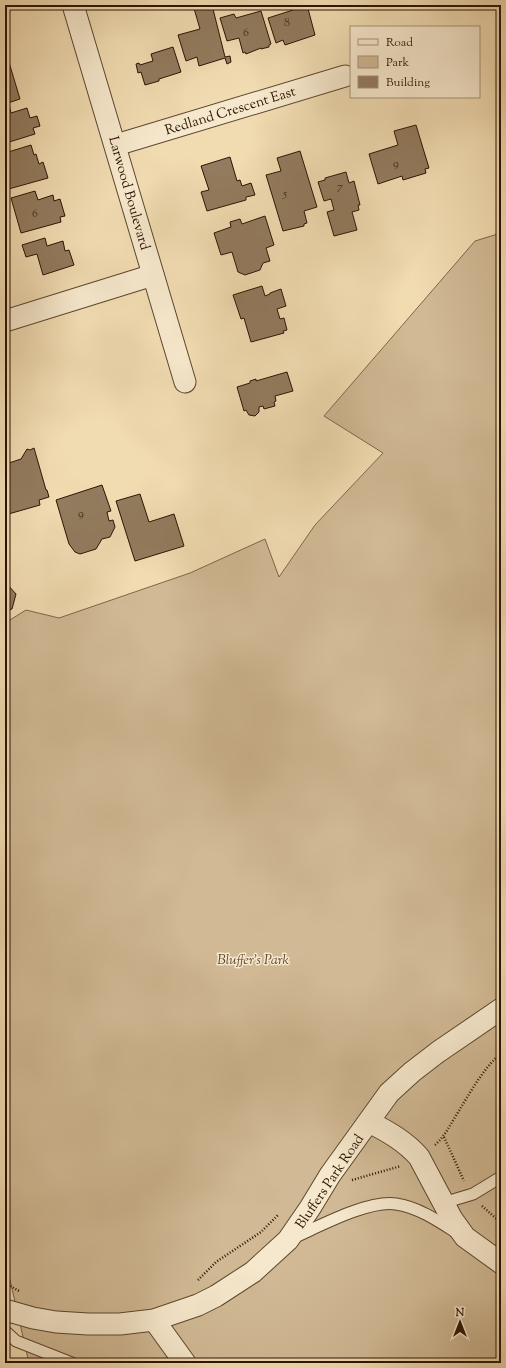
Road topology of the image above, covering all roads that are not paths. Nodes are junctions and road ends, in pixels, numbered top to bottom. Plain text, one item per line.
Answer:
1 (74, 5) edge
2 (345, 76) dead end
3 (116, 145) junction
4 (153, 275) junction
5 (5, 321) edge
6 (185, 382) dead end
7 (501, 1009) edge
8 (369, 1122) junction
9 (501, 1177) edge
10 (443, 1203) junction
11 (465, 1237) junction
12 (288, 1240) junction
13 (501, 1263) edge
14 (5, 1310) edge
15 (154, 1320) junction
16 (5, 1331) edge
17 (72, 1363) edge
18 (185, 1363) edge

1 - 3 street, Larwood Boulevard
2 - 3 street, Redland Crescent East
3 - 4 street, Larwood Boulevard
4 - 5 street
4 - 6 street, Larwood Boulevard
7 - 8 street, Bluffers Park Road
8 - 10 street, Bluffers Park Road
8 - 12 street, Bluffers Park Road
9 - 10 lane
10 - 11 street, Bluffers Park Road
11 - 12 lane, Bluffers Park Road
11 - 13 street, Bluffers Park Road
12 - 15 street, Bluffers Park Road
14 - 15 street, Bluffers Park Road
15 - 18 street
16 - 17 lane

